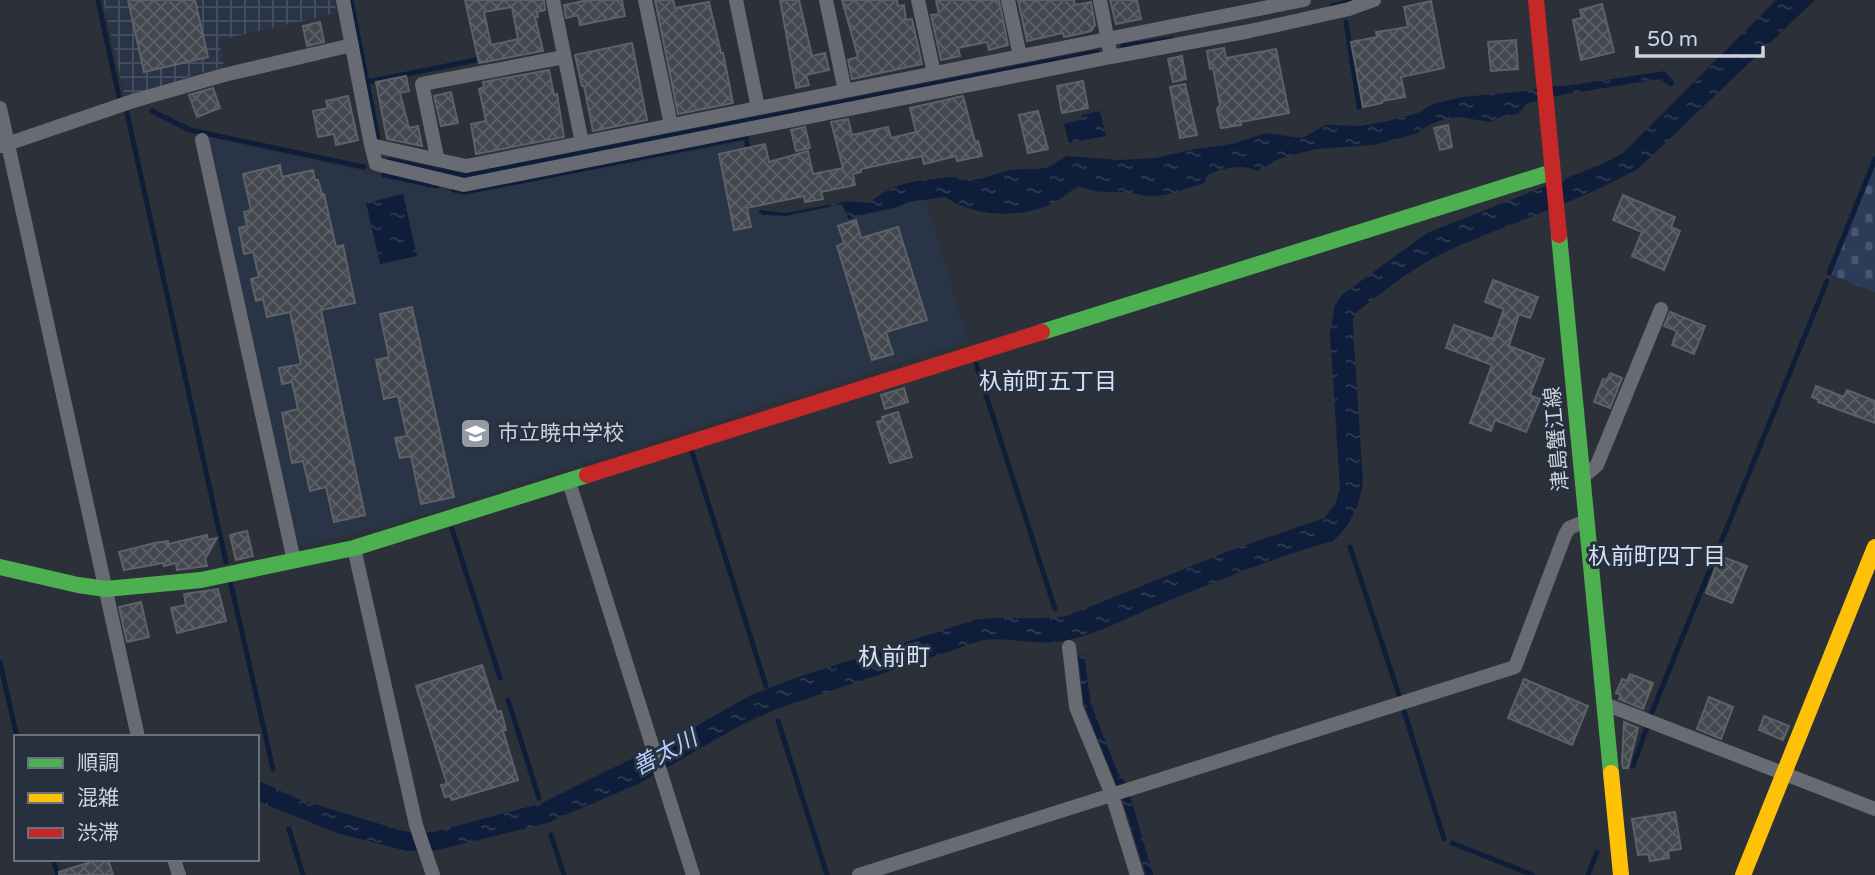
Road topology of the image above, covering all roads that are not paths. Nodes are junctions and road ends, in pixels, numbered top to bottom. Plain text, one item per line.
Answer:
1 (343, 0) edge
2 (553, 0) edge
3 (645, 0) edge
4 (736, 0) edge
5 (826, 0) edge
6 (918, 0) edge
7 (1008, 0) edge
8 (1100, 0) edge
9 (1304, 0) edge
10 (1374, 0) edge
11 (1536, 0) edge
12 (1108, 39) junction
13 (352, 45) junction
14 (1020, 56) junction
15 (564, 57) junction
16 (1111, 57) junction
17 (934, 74) junction
18 (845, 91) junction
19 (0, 108) edge
20 (758, 108) junction
21 (671, 125) junction
22 (202, 140) dead end
23 (582, 143) junction
24 (4, 145) edge
25 (371, 145) junction
26 (437, 158) junction
27 (1553, 176) junction
28 (1661, 309) dead end
29 (1582, 478) junction
30 (569, 482) junction
31 (1586, 522) junction
32 (1875, 547) edge
33 (354, 548) junction
34 (294, 561) junction
35 (0, 567) edge
36 (106, 589) junction
37 (1069, 647) dead end
38 (1605, 704) junction
39 (138, 735) edge
40 (1784, 773) junction
41 (1114, 794) junction
42 (1875, 809) edge
43 (433, 875) edge
44 (693, 875) edge
45 (859, 875) edge
46 (1137, 875) edge
47 (1621, 875) edge
48 (1743, 875) edge

1 - 13 street
2 - 15 street
3 - 21 street
4 - 20 street
5 - 18 street
6 - 17 street
7 - 14 street
8 - 12 street
9 - 12 street
10 - 16 street
11 - 27 street, 津島蟹江線
12 - 14 street
12 - 16 street
13 - 24 street
13 - 25 street
14 - 17 street
15 - 23 street
15 - 26 street
16 - 25 street
17 - 18 street
18 - 20 street
19 - 24 street
20 - 21 street
21 - 23 street
22 - 34 street
23 - 26 street
24 - 36 street
25 - 26 street
27 - 29 street, 津島蟹江線
27 - 30 street
28 - 29 street
29 - 31 street, 津島蟹江線
30 - 33 street
30 - 44 street
31 - 38 street, 津島蟹江線
31 - 41 street
32 - 40 street
33 - 34 street
33 - 43 street
34 - 36 street
35 - 36 street
36 - 39 street
37 - 41 street
38 - 40 street
38 - 47 street, 津島蟹江線
40 - 42 street
40 - 48 street
41 - 45 street
41 - 46 street

